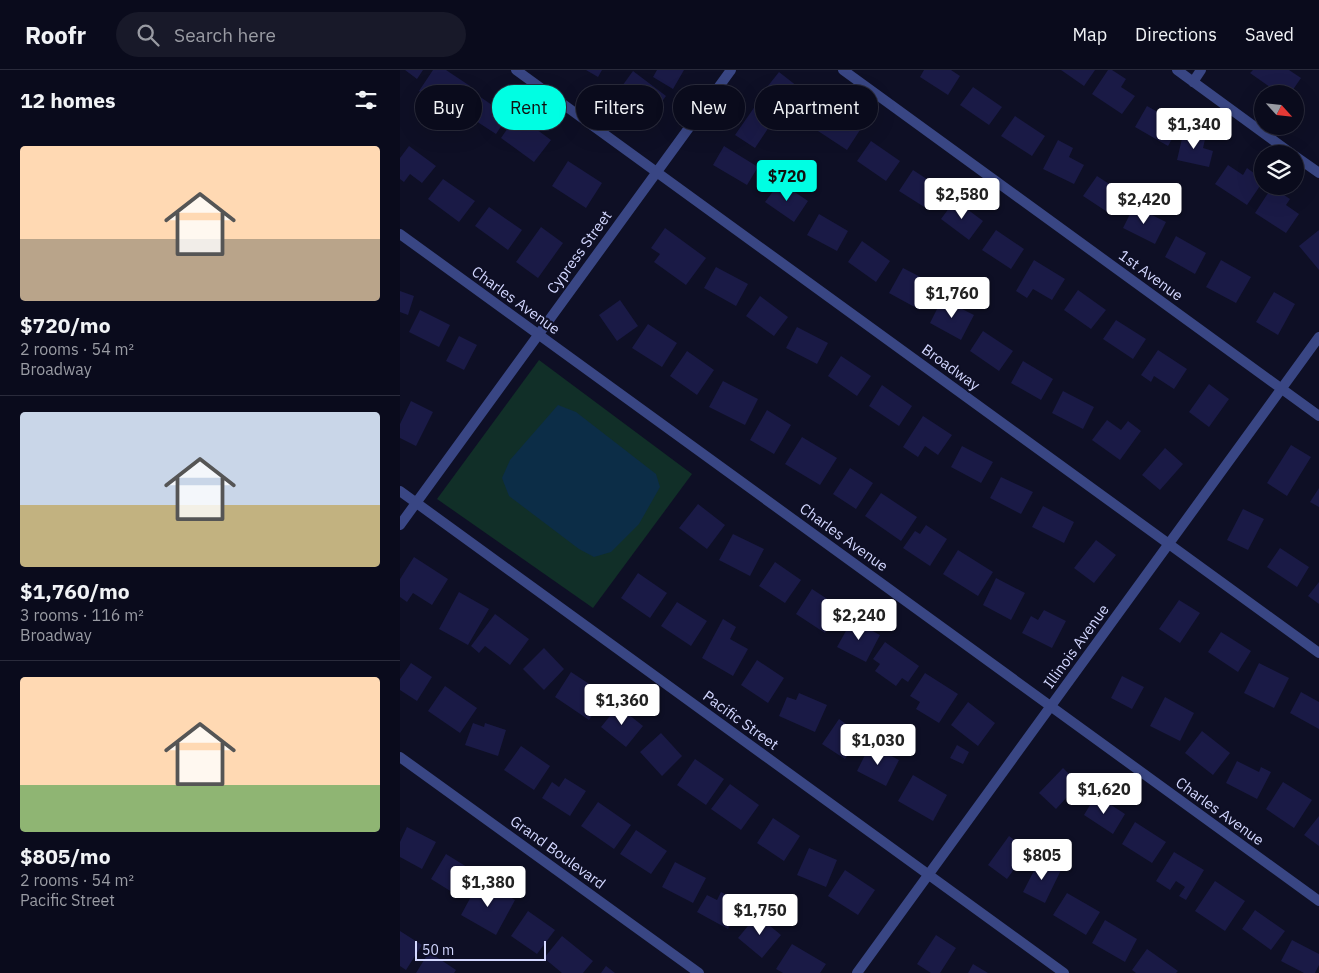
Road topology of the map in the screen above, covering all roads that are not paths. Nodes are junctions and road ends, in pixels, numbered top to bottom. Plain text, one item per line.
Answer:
1 (516, 70) edge
2 (730, 70) edge
3 (843, 70) edge
4 (1177, 70) edge
5 (1202, 70) edge
6 (1193, 82) junction
7 (1280, 145) edge
8 (1304, 162) edge
9 (657, 172) junction
10 (1319, 173) edge
11 (400, 234) edge
12 (538, 334) junction
13 (1319, 337) edge
14 (1282, 388) junction
15 (1319, 416) edge
16 (400, 491) edge
17 (416, 503) junction
18 (400, 525) edge
19 (1169, 544) junction
20 (1319, 653) edge
21 (1051, 706) junction
22 (400, 757) edge
23 (928, 875) junction
24 (1319, 901) edge
25 (699, 973) edge
26 (857, 973) edge
27 (1064, 973) edge

1 - 9 street, Broadway
2 - 9 street, Cypress Street
3 - 14 street, 1st Avenue
4 - 6 street
5 - 6 street
6 - 7 street
8 - 10 street
9 - 12 street, Cypress Street
9 - 19 street, Broadway
11 - 12 street, Charles Avenue
12 - 17 street, Cypress Street
12 - 21 street, Charles Avenue
13 - 14 street, Illinois Avenue
14 - 15 street, 1st Avenue
14 - 19 street, Illinois Avenue
16 - 17 street, Pacific Street
17 - 18 street, Cypress Street
17 - 23 street, Pacific Street
19 - 20 street, Broadway
19 - 21 street, Illinois Avenue
21 - 23 street, Illinois Avenue
21 - 24 street, Charles Avenue
22 - 25 street, Grand Boulevard
23 - 26 street, Illinois Avenue
23 - 27 street, Pacific Street

